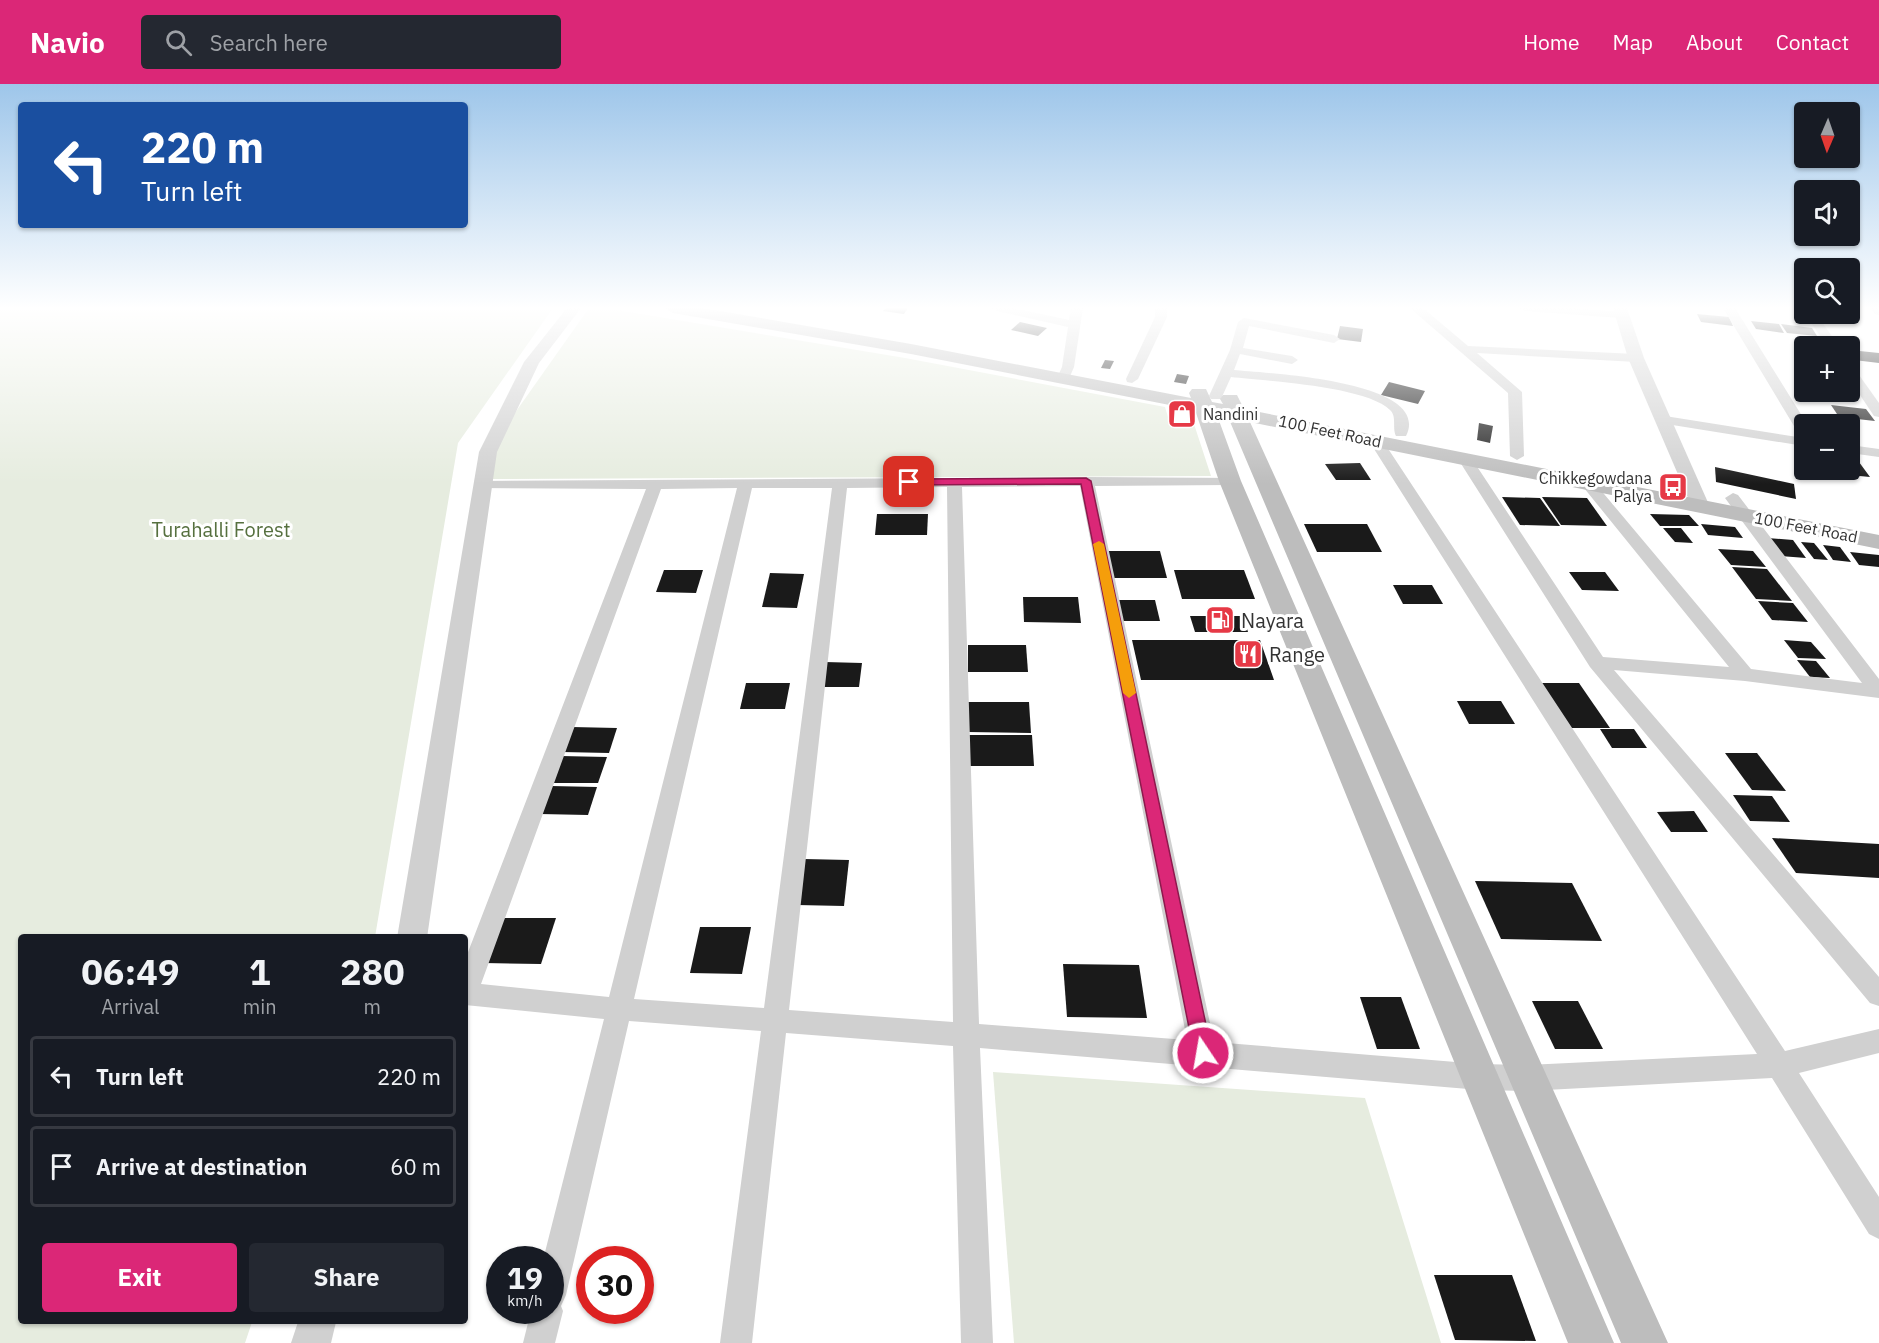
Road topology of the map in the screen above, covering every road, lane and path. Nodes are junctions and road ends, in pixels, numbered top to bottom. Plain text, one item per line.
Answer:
1 (530, 367) edge
2 (1030, 367) edge
3 (1042, 367) edge
4 (1066, 367) edge
5 (1138, 367) edge
6 (1230, 367) edge
7 (1485, 367) edge
8 (1640, 367) edge
9 (1765, 367) edge
10 (1065, 372) junction
11 (1132, 379) junction
12 (1860, 385) edge
13 (1219, 397) junction
14 (1879, 413) edge
15 (1794, 415) edge
16 (1665, 420) junction
17 (1401, 433) junction
18 (1794, 440) edge
19 (1376, 441) junction
20 (1860, 450) edge
21 (1879, 453) edge
22 (1517, 456) junction
23 (1465, 459) junction
24 (1230, 480) junction
25 (1086, 481) junction
26 (840, 482) junction
27 (954, 482) junction
28 (656, 483) junction
29 (746, 483) junction
30 (482, 485) junction
31 (1589, 485) junction
32 (1698, 499) junction
33 (1740, 507) junction
34 (1879, 527) edge
35 (1879, 542) edge
36 (1295, 636) junction
37 (1334, 636) junction
38 (1598, 663) junction
39 (1745, 675) junction
40 (1879, 691) edge
41 (413, 934) edge
42 (468, 985) edge
43 (468, 993) edge
44 (1879, 995) edge
45 (619, 1009) junction
46 (775, 1021) junction
47 (966, 1034) junction
48 (1879, 1041) edge
49 (1203, 1053) junction
50 (1779, 1065) junction
51 (1480, 1077) junction
52 (1527, 1078) junction
53 (1879, 1224) edge
54 (562, 1246) edge
55 (316, 1324) edge
56 (544, 1324) edge
57 (311, 1343) edge
58 (539, 1343) edge
59 (736, 1343) edge
60 (976, 1343) edge
61 (1591, 1343) edge
62 (1645, 1343) edge

1 - 30 street
2 - 10 main road, 100 Feet Road
3 - 10 main road, 100 Feet Road
4 - 10 street
5 - 11 street
6 - 13 street
7 - 22 street
8 - 16 street
9 - 15 street
10 - 11 main road, 100 Feet Road
10 - 13 main road, 100 Feet Road
11 - 13 main road, 100 Feet Road
12 - 14 street
13 - 17 main road, 100 Feet Road
13 - 17 street
13 - 19 main road, 100 Feet Road
13 - 24 main road
13 - 37 main road
16 - 18 street
16 - 32 street
17 - 22 main road, 100 Feet Road
19 - 23 main road, 100 Feet Road
19 - 50 street
20 - 21 street
22 - 32 main road, 100 Feet Road
23 - 31 main road, 100 Feet Road
23 - 38 street
24 - 25 street
24 - 36 main road
25 - 27 street
25 - 49 street
26 - 27 street
26 - 29 street
26 - 46 street
27 - 47 street
28 - 29 street
28 - 30 street
28 - 42 street
29 - 45 street
30 - 41 street
31 - 32 main road, 100 Feet Road
31 - 39 street
32 - 33 main road, 100 Feet Road
33 - 34 main road, 100 Feet Road
33 - 35 main road, 100 Feet Road
33 - 40 street
36 - 37 main road
36 - 51 main road
37 - 52 main road
38 - 39 street
38 - 44 street
39 - 40 street
43 - 45 street
45 - 46 street
45 - 54 street
46 - 47 street
46 - 59 street
47 - 49 street
47 - 60 street
48 - 50 street
49 - 51 street
50 - 52 street
50 - 53 street
51 - 52 street
51 - 61 main road
52 - 62 main road
55 - 57 street
56 - 58 street

